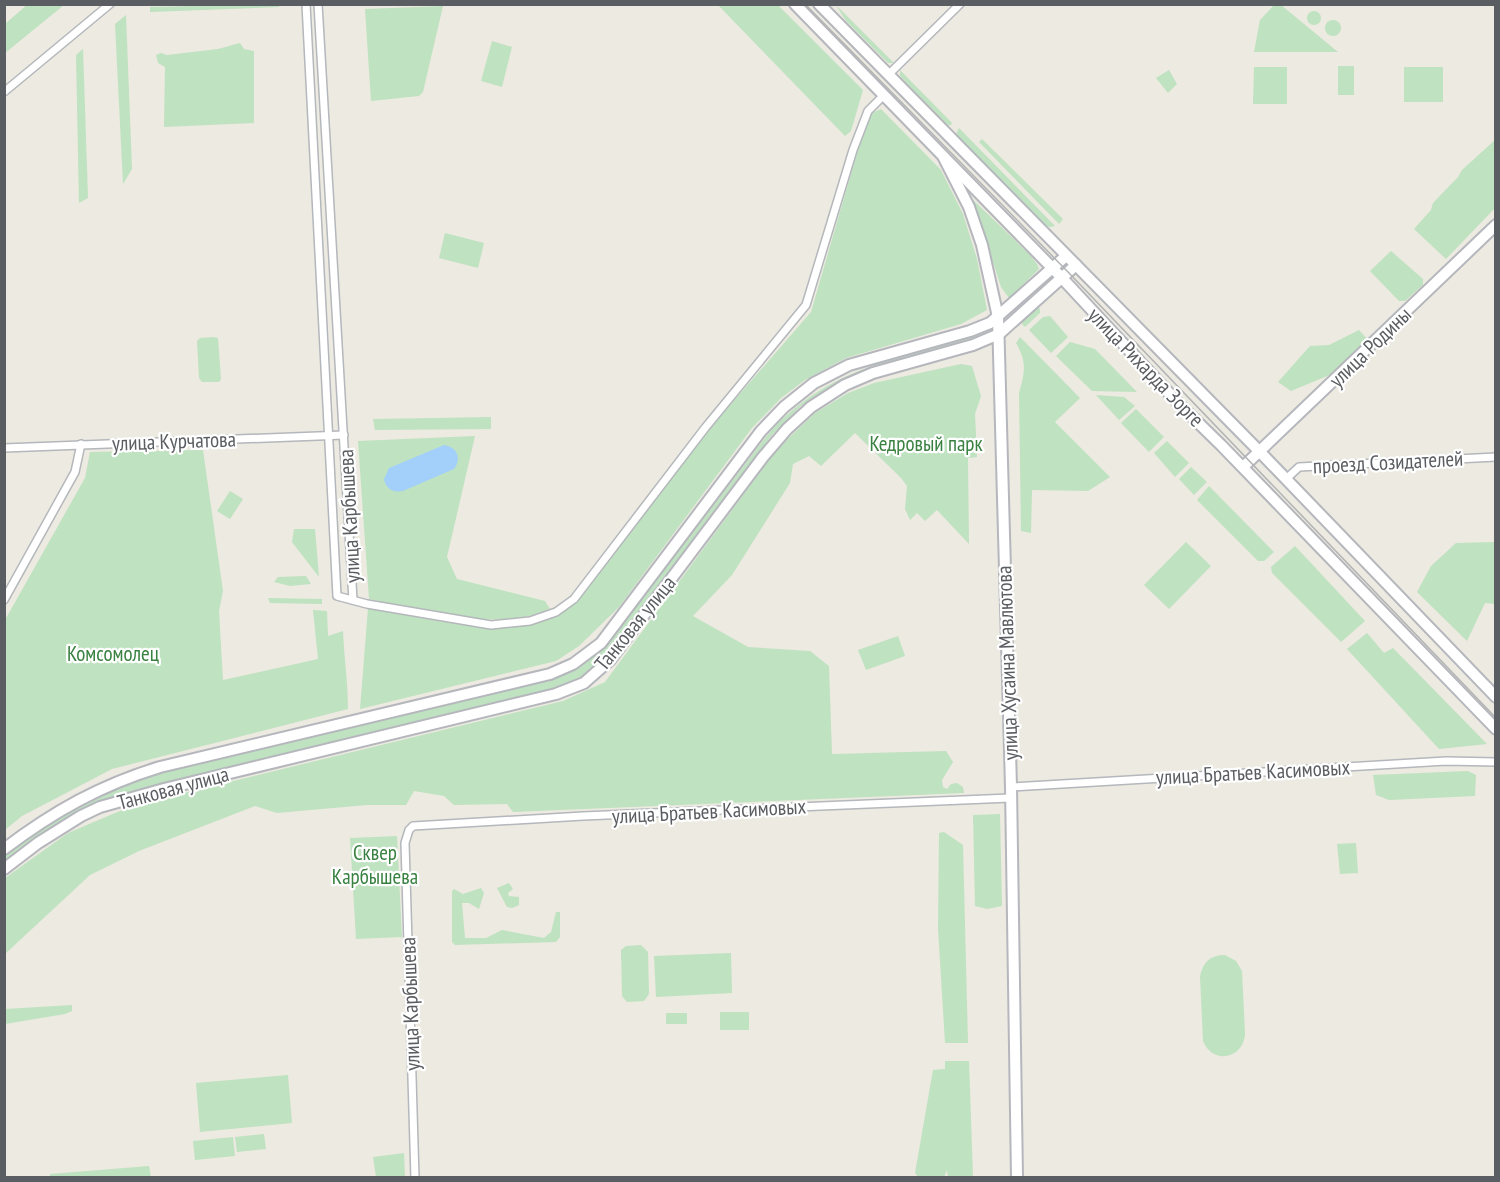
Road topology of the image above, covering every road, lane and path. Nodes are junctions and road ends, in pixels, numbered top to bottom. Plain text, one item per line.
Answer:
1 (96, 4) edge
2 (110, 4) edge
3 (306, 4) edge
4 (318, 4) edge
5 (795, 4) edge
6 (819, 4) edge
7 (960, 4) edge
8 (102, 11) junction
9 (888, 75) junction
10 (4, 92) edge
11 (883, 96) junction
12 (944, 158) junction
13 (1496, 225) edge
14 (1066, 256) junction
15 (1076, 265) junction
16 (1052, 269) junction
17 (1062, 278) junction
18 (998, 317) junction
19 (999, 334) junction
20 (345, 435) junction
21 (330, 436) junction
22 (81, 444) junction
23 (4, 448) edge
24 (1260, 452) junction
25 (1496, 457) edge
26 (1243, 467) junction
27 (1286, 479) junction
28 (4, 600) edge
29 (353, 600) junction
30 (1496, 697) edge
31 (1496, 729) edge
32 (1496, 762) edge
33 (1010, 792) junction
34 (409, 830) joint
35 (4, 849) edge
36 (4, 869) edge
37 (415, 1178) edge
38 (1017, 1178) edge

1 - 8 street
2 - 8 street
3 - 21 street, улица Карбышева
4 - 20 street, улица Карбышева
5 - 11 main road, улица Рихарда Зорге
6 - 9 main road, улица Рихарда Зорге
7 - 9 street
8 - 10 street
9 - 14 main road, улица Рихарда Зорге
11 - 12 main road, улица Рихарда Зорге
11 - 29 street
12 - 16 main road, улица Рихарда Зорге
12 - 18 main road, улица Хусаина Мавлютова
13 - 24 main road, улица Родины
14 - 15 main road, улица Рихарда Зорге
14 - 16 main road, Танковая улица
15 - 17 main road, Танковая улица
15 - 24 main road, улица Рихарда Зорге
16 - 17 main road, улица Рихарда Зорге
16 - 18 main road, Танковая улица
17 - 19 main road, Танковая улица
17 - 26 main road, улица Рихарда Зорге
18 - 19 main road, улица Хусаина Мавлютова
18 - 35 main road, Танковая улица
19 - 33 main road, улица Хусаина Мавлютова
19 - 36 main road, Танковая улица
20 - 21 street, улица Курчатова
20 - 29 street, улица Карбышева
21 - 22 street, улица Курчатова
21 - 29 street, улица Карбышева
22 - 23 street, улица Курчатова
22 - 28 street
24 - 26 main road, улица Родины
24 - 27 main road, улица Рихарда Зорге
25 - 27 street, проезд Созидателей
26 - 31 main road, улица Рихарда Зорге
27 - 30 main road, улица Рихарда Зорге
32 - 33 street, улица Братьев Касимовых
33 - 34 street, улица Братьев Касимовых
33 - 38 main road, улица Хусаина Мавлютова
34 - 37 street, улица Карбышева

